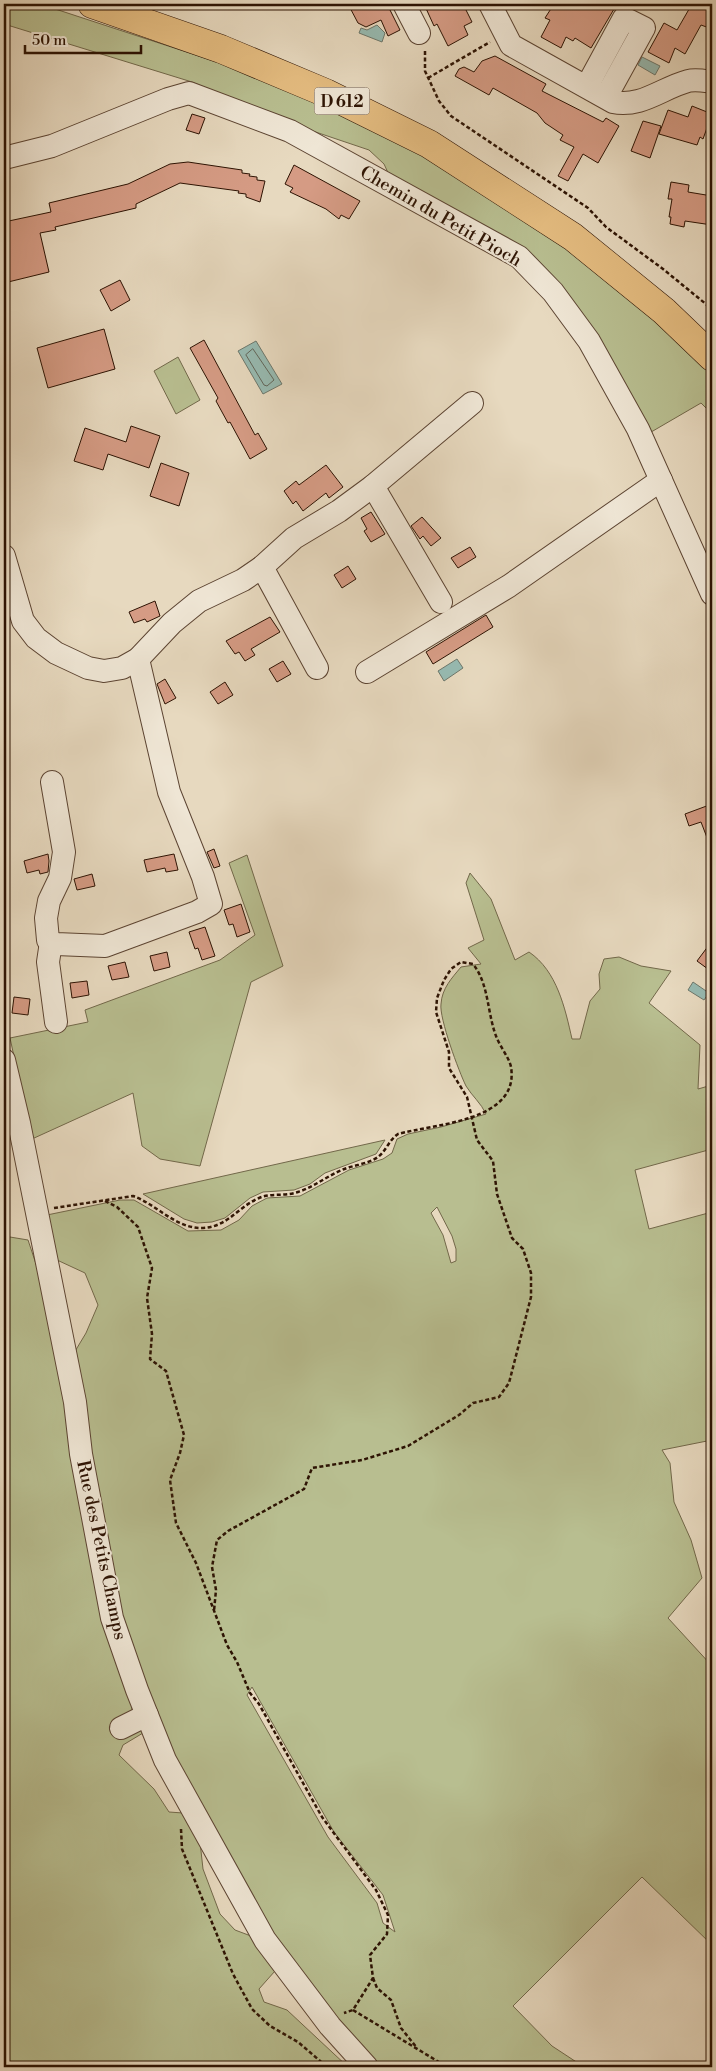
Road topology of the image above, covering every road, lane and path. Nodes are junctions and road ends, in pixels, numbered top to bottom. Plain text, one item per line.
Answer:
1 (92, 4) edge
2 (404, 4) edge
3 (490, 4) edge
4 (419, 33) joint
5 (506, 38) junction
6 (428, 78) junction
7 (712, 82) edge
8 (4, 158) edge
9 (712, 309) edge
10 (712, 357) edge
11 (472, 403) dead end
12 (661, 480) junction
13 (373, 486) junction
14 (4, 556) edge
15 (262, 567) junction
16 (712, 594) edge
17 (441, 602) dead end
18 (138, 659) junction
19 (317, 668) dead end
20 (367, 672) dead end
21 (52, 782) dead end
22 (51, 942) junction
23 (56, 1022) dead end
24 (4, 1060) edge
25 (472, 1117) junction
26 (104, 1200) junction
27 (36, 1210) junction
28 (214, 1611) junction
29 (147, 1715) junction
30 (121, 1728) dead end
31 (180, 1821) dead end
32 (373, 1978) junction
33 (353, 2010) junction
34 (330, 2026) junction
35 (418, 2049) junction
36 (327, 2067) edge
37 (367, 2067) edge
38 (447, 2067) edge

1 - 10 highway, D 612
2 - 4 street
3 - 5 street
4 - 6 path
5 - 6 path
5 - 7 street
6 - 9 path
8 - 12 street, Chemin du Petit Pioch
11 - 13 street
12 - 16 street, Chemin du Petit Pioch
12 - 20 street
13 - 15 street
13 - 17 street
14 - 18 street
15 - 18 street
15 - 19 street
18 - 22 street
21 - 22 street
22 - 23 street
24 - 27 street, Rue des Petits Champs
25 - 25 path
25 - 26 path
25 - 28 path
26 - 27 path
26 - 28 path
27 - 29 street, Rue des Petits Champs
28 - 32 path
29 - 30 street
29 - 34 street, Rue des Petits Champs
31 - 36 path
32 - 33 path
32 - 35 path
33 - 34 path
33 - 35 path
34 - 37 street, Rue des Petits Champs
35 - 38 path

